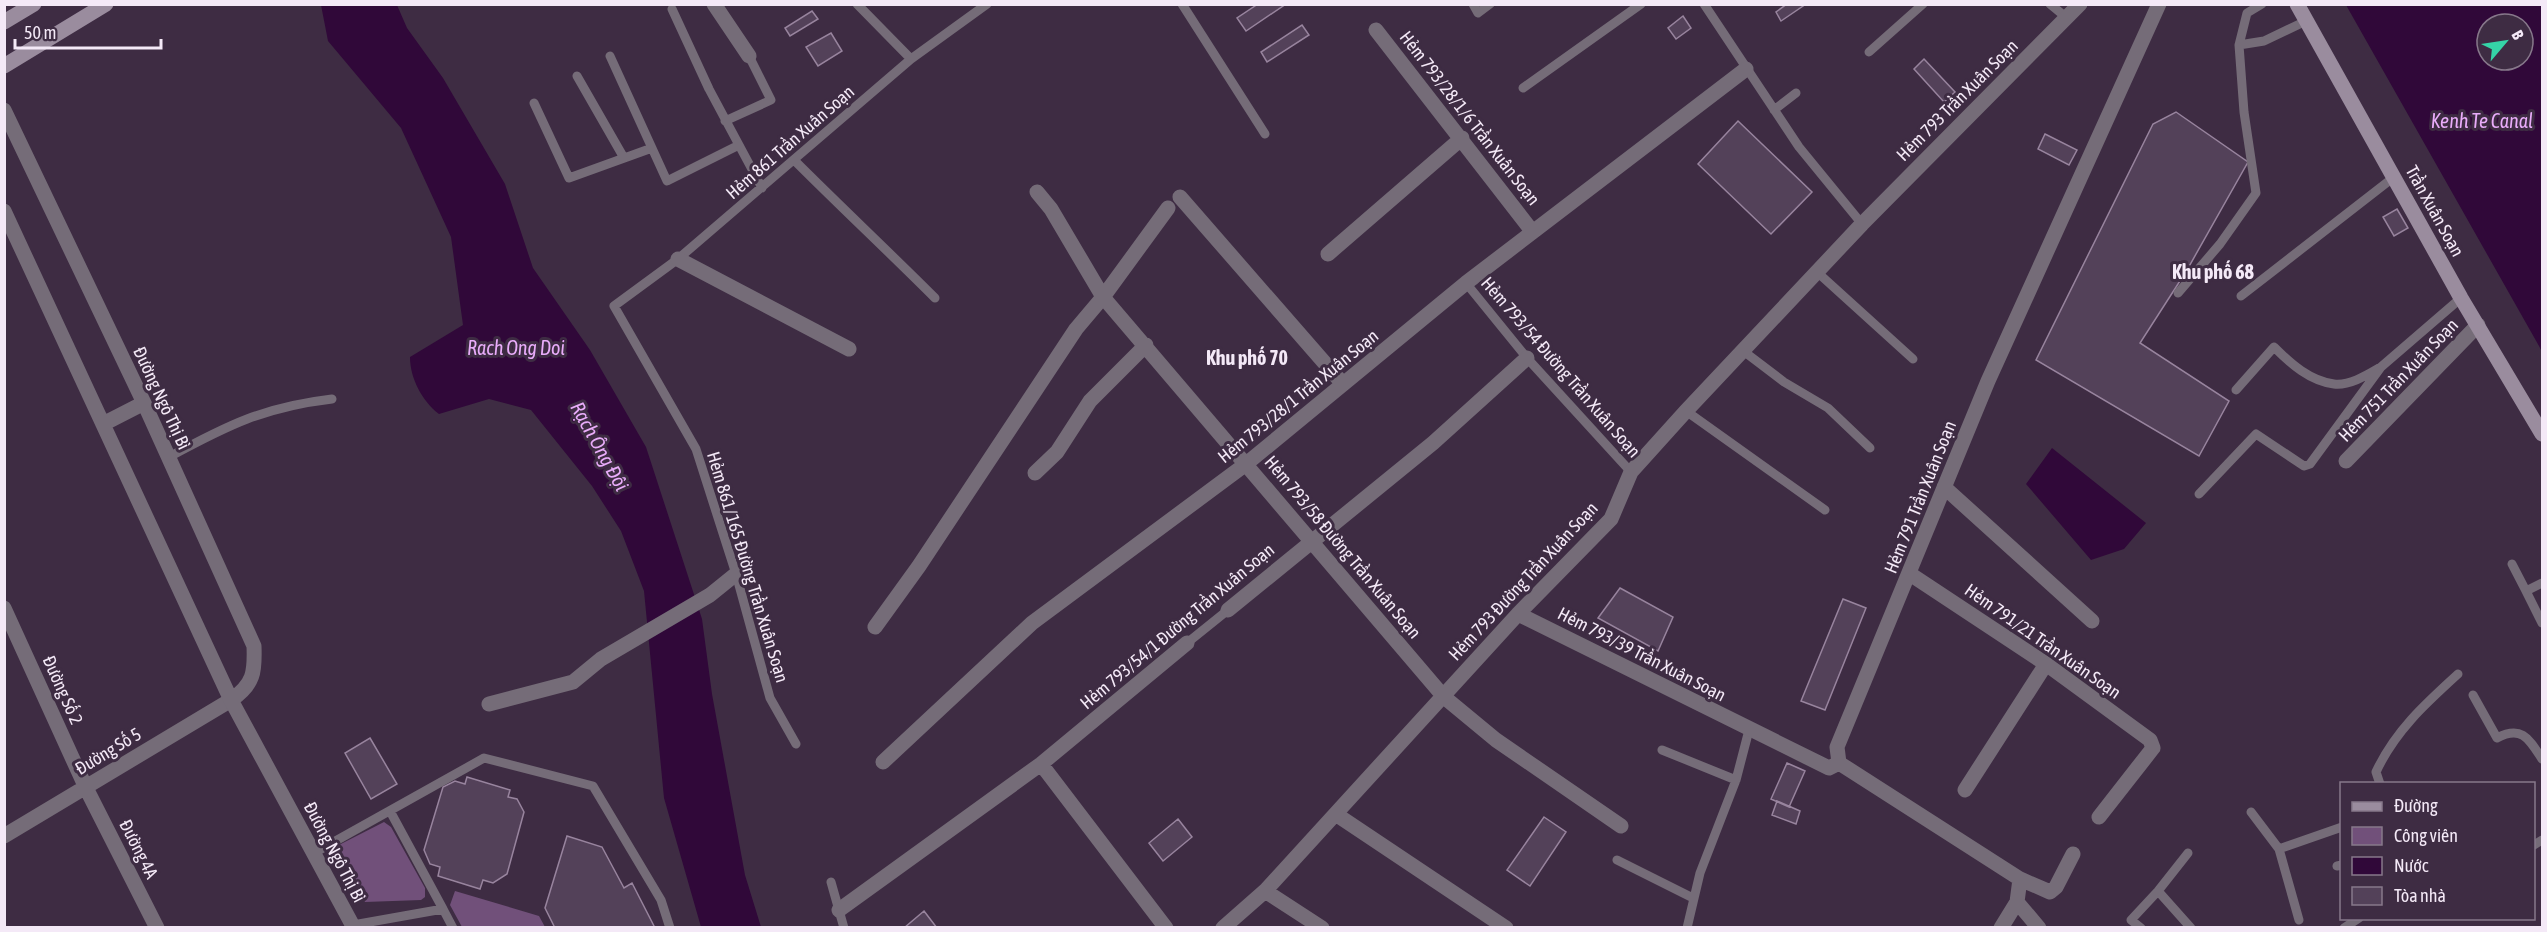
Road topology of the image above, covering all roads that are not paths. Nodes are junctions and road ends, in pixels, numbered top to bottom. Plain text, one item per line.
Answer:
1 (34, 4) edge
2 (106, 4) edge
3 (714, 4) edge
4 (857, 4) edge
5 (987, 4) edge
6 (1182, 4) edge
7 (1473, 4) edge
8 (1490, 4) edge
9 (1641, 4) edge
10 (1704, 4) edge
11 (1923, 4) edge
12 (2050, 4) edge
13 (2080, 4) edge
14 (2159, 4) edge
15 (2262, 4) edge
16 (2297, 4) edge
17 (672, 9) dead end
18 (2067, 18) junction
19 (2306, 21) junction
20 (4, 22) edge
21 (1376, 30) dead end
22 (2239, 45) junction
23 (1869, 52) dead end
24 (610, 56) dead end
25 (749, 56) joint
26 (911, 58) junction
27 (4, 66) edge
28 (1746, 69) junction
29 (577, 76) dead end
30 (1523, 88) dead end
31 (1796, 93) dead end
32 (534, 103) dead end
33 (4, 110) edge
34 (1774, 110) junction
35 (725, 121) junction
36 (1265, 134) dead end
37 (1462, 138) junction
38 (739, 145) junction
39 (652, 148) junction
40 (624, 158) junction
41 (794, 160) junction
42 (2394, 177) junction
43 (762, 188) junction
44 (1037, 192) dead end
45 (1180, 197) dead end
46 (1168, 208) dead end
47 (4, 211) edge
48 (1862, 224) junction
49 (1532, 231) junction
50 (1328, 254) dead end
51 (678, 259) junction
52 (1817, 272) junction
53 (1466, 283) junction
54 (2178, 293) dead end
55 (2241, 296) dead end
56 (1103, 297) junction
57 (935, 298) dead end
58 (2461, 298) junction
59 (614, 306) joint
60 (2478, 325) junction
61 (1146, 345) junction
62 (849, 349) dead end
63 (1743, 350) junction
64 (1527, 358) junction
65 (1913, 359) dead end
66 (2381, 367) junction
67 (1343, 384) junction
68 (2236, 390) dead end
69 (332, 399) dead end
70 (144, 403) junction
71 (1686, 411) junction
72 (103, 424) junction
73 (2542, 434) edge
74 (1870, 448) dead end
75 (169, 457) junction
76 (2346, 461) dead end
77 (1246, 464) junction
78 (1631, 472) junction
79 (1035, 473) dead end
80 (1944, 487) junction
81 (2199, 494) dead end
82 (1825, 510) dead end
83 (1312, 540) junction
84 (2512, 564) dead end
85 (736, 574) junction
86 (1910, 574) junction
87 (2542, 583) edge
88 (2526, 591) junction
89 (4, 608) edge
90 (1228, 610) joint
91 (1518, 614) junction
92 (2092, 621) dead end
93 (2542, 623) edge
94 (875, 627) dead end
95 (1187, 643) joint
96 (2046, 664) junction
97 (2458, 674) dead end
98 (2473, 695) dead end
99 (1444, 697) junction
100 (231, 700) junction
101 (489, 704) dead end
102 (1749, 730) junction
103 (796, 744) dead end
104 (1662, 750) dead end
105 (2542, 759) edge
106 (883, 762) dead end
107 (1839, 763) junction
108 (1041, 764) junction
109 (1736, 780) junction
110 (2380, 782) edge
111 (86, 788) junction
112 (1965, 790) dead end
113 (390, 811) junction
114 (2251, 812) dead end
115 (1337, 815) junction
116 (2099, 818) dead end
117 (1621, 825) dead end
118 (2340, 828) edge
119 (4, 836) edge
120 (2279, 849) junction
121 (314, 853) junction
122 (2188, 853) dead end
123 (2073, 854) dead end
124 (1617, 860) dead end
125 (2020, 879) junction
126 (831, 882) dead end
127 (1265, 891) junction
128 (2158, 891) junction
129 (1693, 898) junction
130 (2017, 902) junction
131 (443, 909) junction
132 (839, 910) junction
133 (2299, 920) dead end
134 (155, 924) edge
135 (353, 926) edge
136 (139, 927) edge
137 (453, 927) edge
138 (670, 927) edge
139 (844, 927) edge
140 (1166, 927) edge
141 (1223, 927) edge
142 (1322, 927) edge
143 (1506, 927) edge
144 (1686, 927) edge
145 (2001, 927) edge
146 (2040, 927) edge
147 (2141, 927) edge
148 (2191, 927) edge

1 - 20 main road
2 - 27 main road
3 - 25 street
4 - 26 lane
5 - 26 lane, Hẻm 861 Trần Xuân Soạn
6 - 36 lane
7 - 8 lane
9 - 30 lane
10 - 28 lane
11 - 23 lane
12 - 18 lane
13 - 18 street, Hẻm 793 Trần Xuân Soạn
14 - 80 street, Hẻm 791 Trần Xuân Soạn
15 - 22 lane
16 - 19 main road, Trần Xuân Soạn
17 - 35 lane
18 - 48 street, Hẻm 793 Trần Xuân Soạn
19 - 22 lane
19 - 42 main road, Trần Xuân Soạn
21 - 37 street, Hẻm 793/28/1/6 Trần Xuân Soạn
22 - 54 lane
24 - 39 lane
25 - 35 lane
26 - 41 lane, Hẻm 861 Trần Xuân Soạn
28 - 34 lane
28 - 49 street, Hẻm 793/28/1 Trần Xuân Soạn
29 - 40 lane
31 - 34 lane
32 - 40 lane
33 - 70 street, Đường Ngô Thị Bì
34 - 48 lane
35 - 38 lane
37 - 49 street, Hẻm 793/28/1/6 Trần Xuân Soạn
37 - 50 street
38 - 39 lane
38 - 43 lane
39 - 40 lane
41 - 43 lane, Hẻm 861 Trần Xuân Soạn
41 - 57 lane
42 - 55 lane
42 - 58 main road, Trần Xuân Soạn
43 - 51 lane, Hẻm 861 Trần Xuân Soạn
44 - 56 street, Hẻm 793/58 Đường Trần Xuân Soạn
45 - 67 street
46 - 56 street
47 - 72 street, Đường Ngô Thị Bì
48 - 52 street, Hẻm 793 Đường Trần Xuân Soạn
49 - 53 street, Hẻm 793/28/1 Trần Xuân Soạn
51 - 59 lane, Hẻm 861 Trần Xuân Soạn
51 - 62 street
52 - 63 street, Hẻm 793 Đường Trần Xuân Soạn
52 - 65 lane
53 - 64 lane, Hẻm 793/54 Đường Trần Xuân Soạn
53 - 67 street, Hẻm 793/28/1 Trần Xuân Soạn
56 - 61 street, Hẻm 793/58 Đường Trần Xuân Soạn
56 - 94 street
58 - 60 main road, Trần Xuân Soạn
58 - 66 lane
59 - 85 lane, Hẻm 861/165 Đường Trần Xuân Soạn
60 - 73 main road, Trần Xuân Soạn
60 - 76 street, Hẻm 751 Trần Xuân Soạn
61 - 77 street, Hẻm 793/58 Đường Trần Xuân Soạn
61 - 79 street
63 - 71 street, Hẻm 793 Đường Trần Xuân Soạn
63 - 74 lane
64 - 78 lane, Hẻm 793/54 Đường Trần Xuân Soạn
64 - 83 street, Hẻm 793/54/1 Đường Trần Xuân Soạn
66 - 68 lane
66 - 81 lane
67 - 77 street, Hẻm 793/28/1 Trần Xuân Soạn
69 - 75 lane
70 - 72 street
70 - 75 street, Đường Ngô Thị Bì
71 - 78 street, Hẻm 793 Đường Trần Xuân Soạn
71 - 82 lane
72 - 100 street, Đường Ngô Thị Bì
75 - 100 street, Đường Ngô Thị Bì
77 - 83 street, Hẻm 793/58 Đường Trần Xuân Soạn
77 - 106 street, Hẻm 793/28/1 Trần Xuân Soạn
78 - 91 street, Hẻm 793 Đường Trần Xuân Soạn
80 - 86 street, Hẻm 791 Trần Xuân Soạn
80 - 92 street
83 - 90 street, Hẻm 793/54/1 Đường Trần Xuân Soạn
83 - 99 street, Hẻm 793/58 Đường Trần Xuân Soạn
84 - 88 lane
85 - 101 street
85 - 103 lane, Hẻm 861/165 Đường Trần Xuân Soạn
86 - 96 street, Hẻm 791/21 Trần Xuân Soạn
86 - 107 street, Hẻm 791 Trần Xuân Soạn
87 - 88 lane
88 - 93 lane
89 - 111 street, Đường Số 2
90 - 95 lane, Hẻm 793/54/1 Đường Trần Xuân Soạn
91 - 99 street, Hẻm 793 Đường Trần Xuân Soạn
91 - 102 street, Hẻm 793/39 Trần Xuân Soạn
95 - 108 street, Hẻm 793/54/1 Đường Trần Xuân Soạn
96 - 112 street
96 - 116 street, Hẻm 791/21 Trần Xuân Soạn
97 - 110 lane
98 - 105 lane
99 - 115 street, Hẻm 793 Đường Trần Xuân Soạn
99 - 117 street, Hẻm 793/58 Đường Trần Xuân Soạn
100 - 111 street, Đường Số 5
100 - 121 street, Đường Ngô Thị Bì
102 - 107 street, Hẻm 793/39 Trần Xuân Soạn
102 - 109 lane
104 - 109 lane
107 - 125 street
108 - 132 street, Hẻm 793/54/1 Đường Trần Xuân Soạn
108 - 140 street
109 - 129 lane
111 - 119 street, Đường Số 5
111 - 134 street, Đường 4A
113 - 121 lane
113 - 131 lane
113 - 138 lane
114 - 120 lane
115 - 127 street, Hẻm 793 Đường Trần Xuân Soạn
115 - 143 street
118 - 120 lane
120 - 133 lane
121 - 135 street, Đường Ngô Thị Bì
122 - 128 lane
123 - 125 street
124 - 129 lane
125 - 130 street
126 - 132 lane
127 - 141 street, Hẻm 793 Đường Trần Xuân Soạn
127 - 142 street
128 - 147 lane
128 - 148 lane
129 - 144 lane
130 - 145 street
130 - 146 street
131 - 135 lane
131 - 137 lane
132 - 139 lane
134 - 136 street

